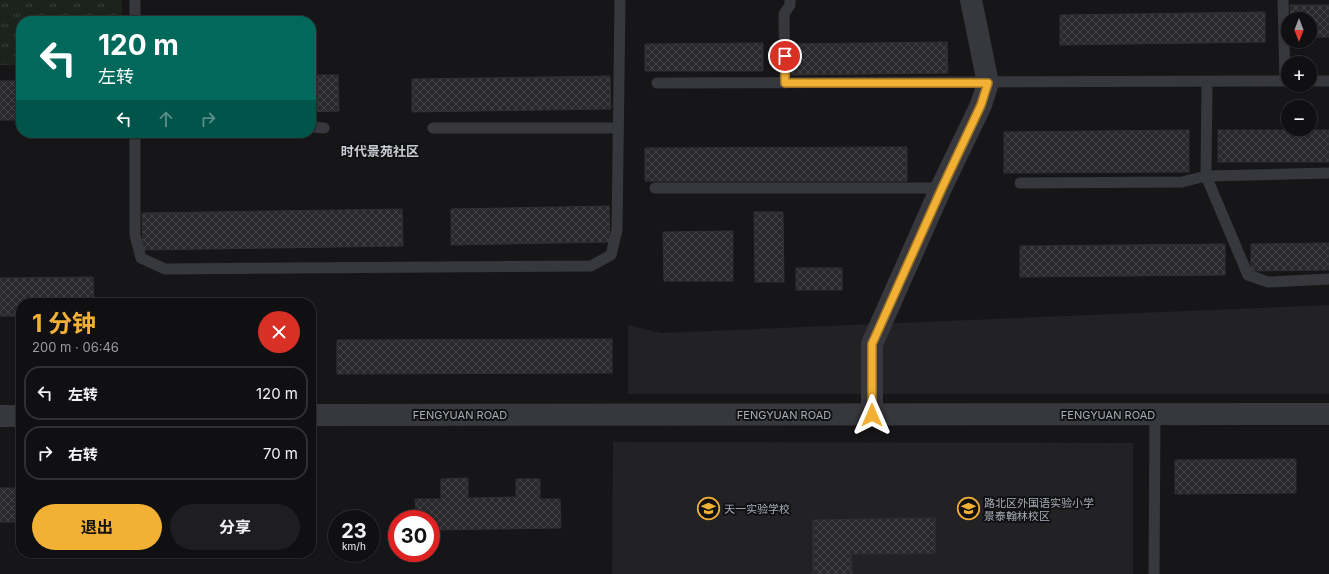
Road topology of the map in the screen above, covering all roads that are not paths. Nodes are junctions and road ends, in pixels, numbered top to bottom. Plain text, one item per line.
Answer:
1 (135, 0) edge
2 (620, 0) edge
3 (790, 0) edge
4 (971, 0) edge
5 (1283, 0) edge
6 (135, 16) edge
7 (1286, 56) edge
8 (1281, 81) edge
9 (1317, 81) edge
10 (1329, 81) edge
11 (1206, 82) junction
12 (657, 83) dead end
13 (785, 83) junction
14 (988, 83) junction
15 (316, 127) edge
16 (324, 128) dead end
17 (433, 128) dead end
18 (618, 128) junction
19 (135, 138) edge
20 (1329, 174) edge
21 (1206, 176) junction
22 (1020, 183) dead end
23 (655, 188) dead end
24 (942, 188) junction
25 (1329, 279) edge
26 (1329, 414) edge
27 (872, 415) junction
28 (1155, 415) junction
29 (0, 416) edge
30 (16, 416) edge
31 (316, 416) edge
32 (1154, 574) edge

1 - 6 lane
2 - 18 lane
3 - 13 lane
4 - 14 street
5 - 7 lane
8 - 11 lane
9 - 10 lane
11 - 14 lane
11 - 21 lane
12 - 13 lane
13 - 14 lane
14 - 24 street
15 - 16 lane
17 - 18 lane
18 - 19 lane
20 - 21 lane
21 - 22 lane
21 - 25 lane
23 - 24 lane
24 - 27 street
26 - 28 street, FENGYUAN ROAD
27 - 28 street, FENGYUAN ROAD
27 - 31 street, FENGYUAN ROAD
28 - 32 lane
29 - 30 street

